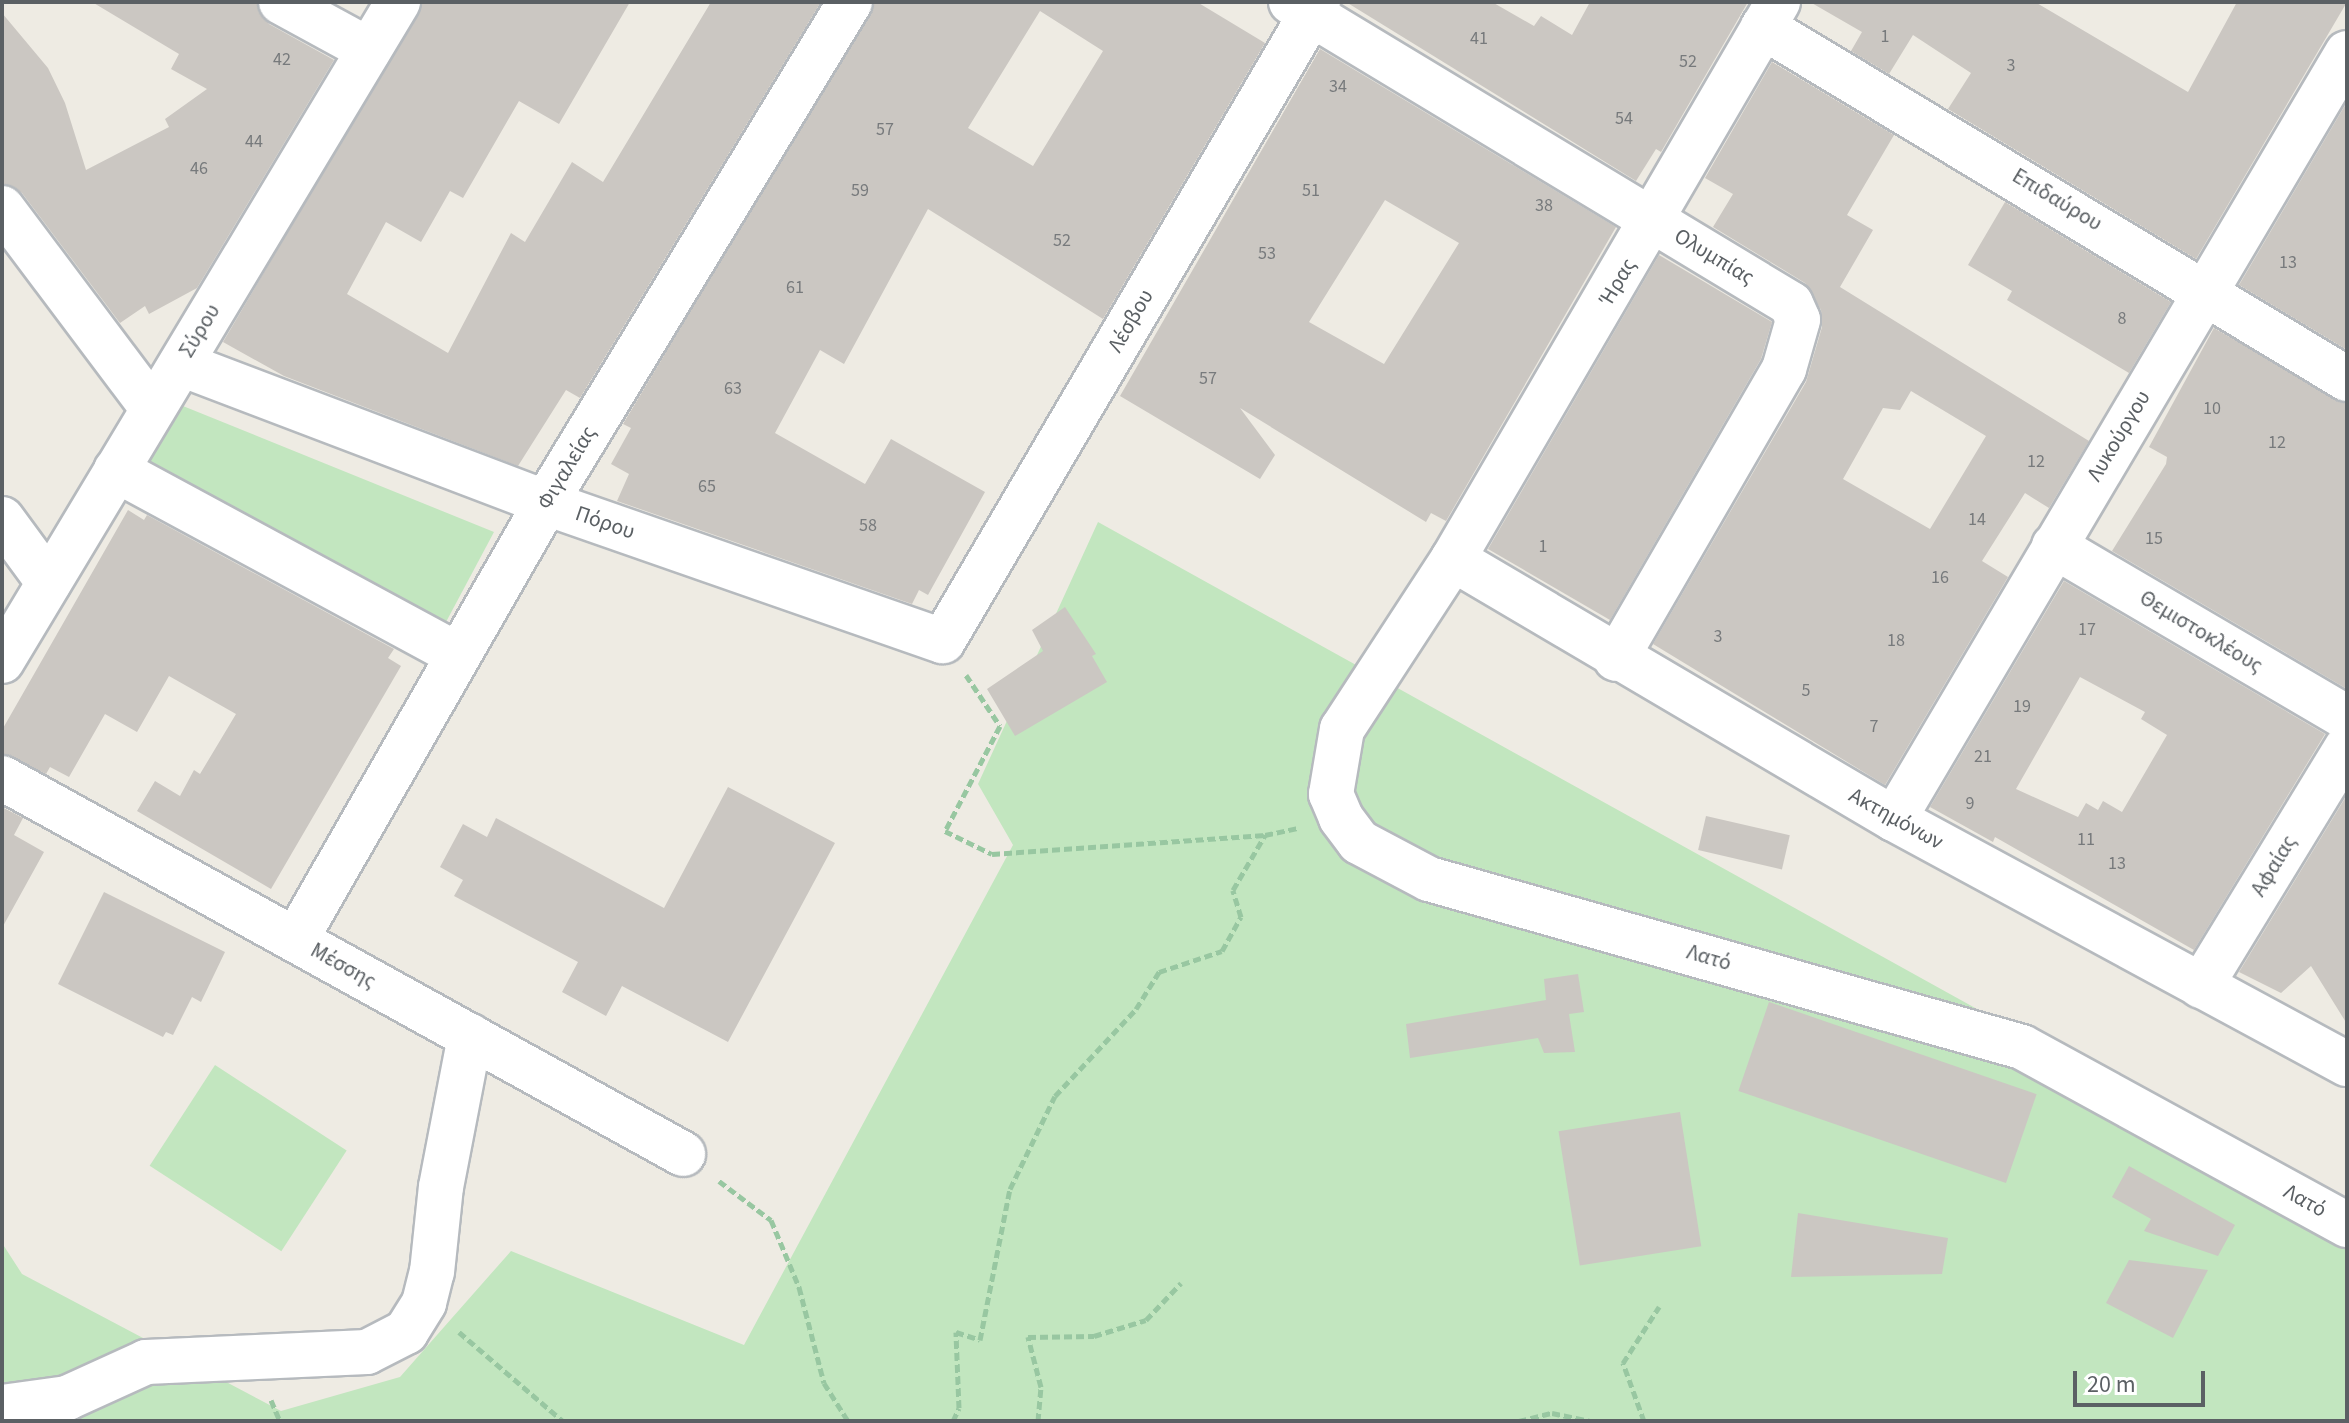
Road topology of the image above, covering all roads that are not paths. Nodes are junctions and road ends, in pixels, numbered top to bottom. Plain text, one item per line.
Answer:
1 (281, 2) edge
2 (398, 2) edge
3 (850, 2) edge
4 (1307, 6) edge
5 (1771, 14) edge
6 (369, 50) junction
7 (2347, 53) edge
8 (2, 208) edge
9 (1655, 221) junction
10 (2206, 290) junction
11 (181, 364) junction
12 (2347, 379) edge
13 (153, 409) junction
14 (116, 470) junction
15 (546, 503) junction
16 (2, 519) edge
17 (2054, 546) junction
18 (1453, 559) junction
19 (49, 583) junction
20 (943, 641) joint
21 (458, 655) junction
22 (1616, 659) junction
23 (2, 661) edge
24 (2347, 718) edge
25 (2347, 747) edge
26 (2, 778) edge
27 (1894, 819) junction
28 (296, 939) junction
29 (2201, 986) junction
30 (470, 1036) junction
31 (2340, 1050) edge
32 (683, 1154) road end
33 (2347, 1225) edge
34 (2, 1407) edge

1 - 6 street
2 - 6 street, Σύρου
3 - 15 street, Φιγαλείας
4 - 9 street, Ολυμπίας
4 - 20 street, Λέσβου
5 - 9 street, Ήρας
5 - 10 street, Επιδαύρου
6 - 11 street, Σύρου
7 - 10 street, Λυκούργου
8 - 13 street
9 - 18 street, Ήρας
9 - 22 street, Ολυμπίας
10 - 12 street, Επιδαύρου
10 - 17 street, Λυκούργου
11 - 13 street, Σύρου
11 - 15 street, Πόρου
13 - 14 street, Σύρου
14 - 19 street, Σύρου
14 - 21 street
15 - 20 street, Πόρου
15 - 21 street, Φιγαλείας
16 - 19 street
17 - 24 street, Θεμιστοκλέους
17 - 27 street, Λυκούργου
18 - 22 street, Ακτημόνων
18 - 33 street, Λατό
19 - 23 street, Σύρου
21 - 28 street, Φιγαλείας
22 - 27 street, Ακτημόνων
25 - 29 street, Αφαίας
26 - 28 street, Μέσσης
27 - 29 street, Ακτημόνων
28 - 30 street, Μέσσης
29 - 31 street, Ακτημόνων
30 - 32 street, Μέσσης
30 - 34 street

